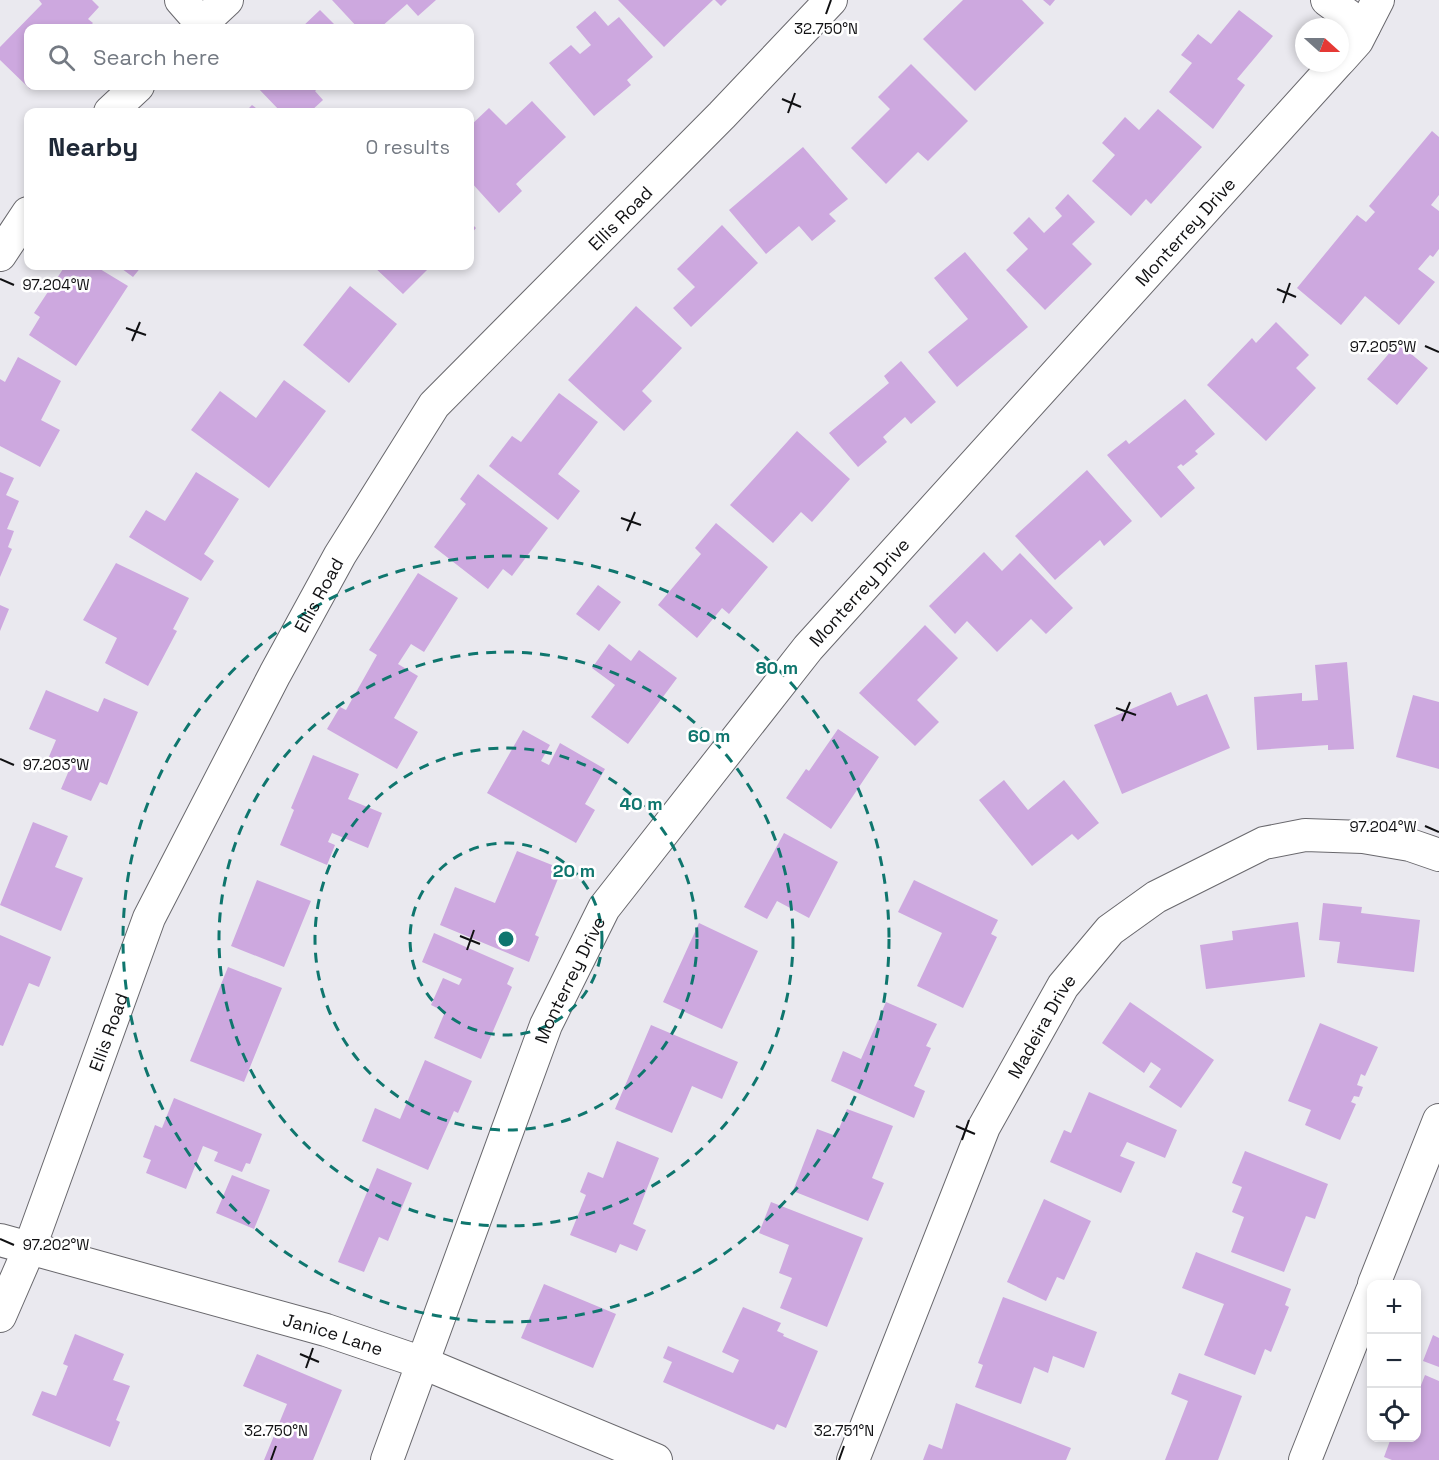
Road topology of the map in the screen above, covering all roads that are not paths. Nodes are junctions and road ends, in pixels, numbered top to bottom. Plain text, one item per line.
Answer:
1 (181, 0) edge
2 (227, 0) edge
3 (831, 0) edge
4 (1327, 0) edge
5 (1371, 13) edge
6 (198, 24) edge
7 (201, 24) edge
8 (1349, 50) edge
9 (1330, 72) edge
10 (134, 90) edge
11 (114, 108) edge
12 (24, 219) edge
13 (0, 255) edge
14 (1439, 855) edge
15 (1439, 1120) edge
16 (0, 1240) edge
17 (30, 1247) junction
18 (1376, 1280) edge
19 (1367, 1301) edge
20 (0, 1316) edge
21 (423, 1363) junction
22 (387, 1460) edge
23 (656, 1460) edge
24 (853, 1460) edge
25 (1305, 1460) edge

1 - 6 street
2 - 7 street
3 - 17 street, Ellis Road
4 - 5 street
5 - 8 street, Monterrey Drive
9 - 21 street, Monterrey Drive
10 - 11 street
12 - 13 street
14 - 24 street, Madeira Drive
15 - 18 street
16 - 17 street, Janice Lane
17 - 20 street, Ellis Road
17 - 21 street, Janice Lane
19 - 25 street
21 - 22 street, Monterrey Drive
21 - 23 street, Janice Lane

